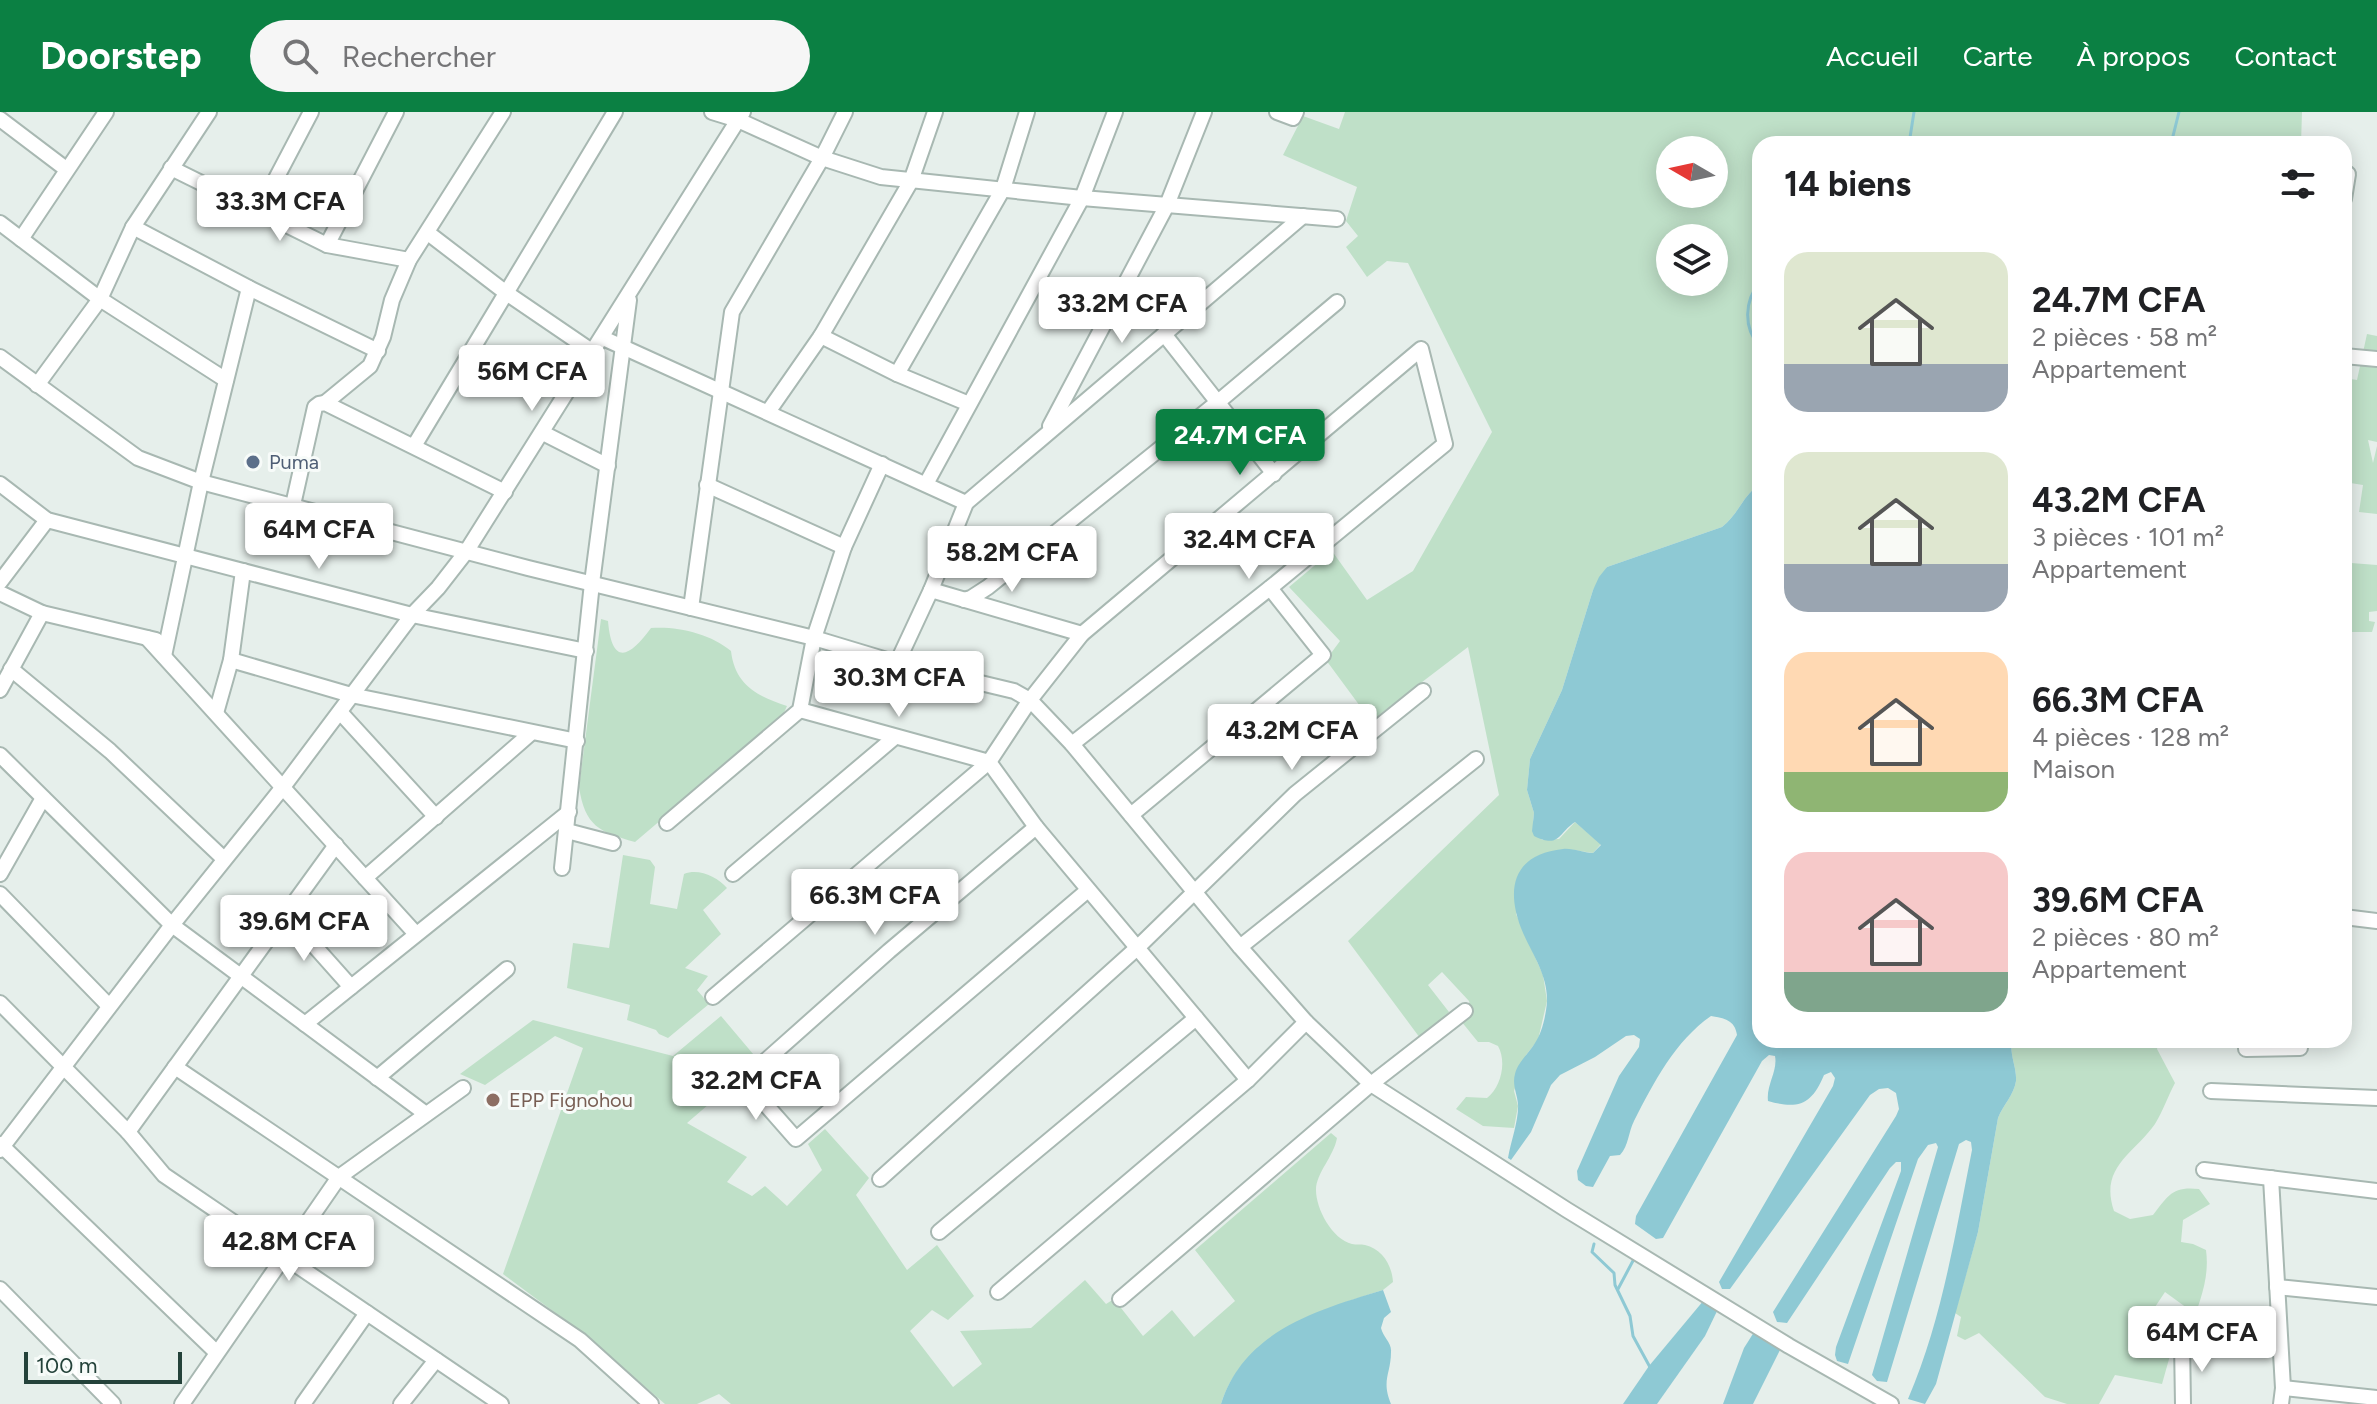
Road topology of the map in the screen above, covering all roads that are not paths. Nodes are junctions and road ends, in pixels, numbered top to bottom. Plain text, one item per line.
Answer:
1 (106, 112) edge
2 (209, 112) edge
3 (311, 112) edge
4 (396, 112) edge
5 (503, 112) edge
6 (615, 112) edge
7 (712, 112) edge
8 (845, 112) edge
9 (935, 112) edge
10 (1027, 112) edge
11 (1115, 112) edge
12 (1204, 112) edge
13 (1277, 112) edge
14 (1296, 112) edge
15 (740, 116) edge
16 (0, 119) edge
17 (822, 158) junction
18 (171, 168) junction
19 (66, 169) junction
20 (911, 181) junction
21 (1003, 189) junction
22 (1082, 198) junction
23 (1167, 205) junction
24 (259, 211) junction
25 (1303, 216) junction
26 (1337, 219) dead end
27 (0, 223) edge
28 (133, 227) junction
29 (428, 233) junction
30 (21, 239) junction
31 (327, 245) junction
32 (409, 260) junction
33 (249, 288) junction
34 (505, 292) junction
35 (630, 294) junction
36 (100, 299) junction
37 (1337, 302) dead end
38 (1164, 334) junction
39 (821, 336) junction
40 (603, 338) junction
41 (624, 346) junction
42 (378, 351) junction
43 (593, 352) junction
44 (0, 357) edge
45 (2352, 357) edge
46 (2377, 359) edge
47 (897, 374) junction
48 (226, 380) junction
49 (37, 385) junction
50 (721, 390) junction
51 (1218, 402) junction
52 (325, 403) junction
53 (969, 404) junction
54 (768, 412) junction
55 (543, 433) junction
56 (1047, 434) junction
57 (414, 446) junction
58 (882, 464) junction
59 (608, 466) junction
60 (1274, 474) junction
61 (201, 482) junction
62 (0, 484) edge
63 (926, 484) junction
64 (707, 485) junction
65 (505, 492) junction
66 (966, 503) junction
67 (293, 505) junction
68 (47, 520) junction
69 (844, 547) junction
70 (466, 552) junction
71 (186, 557) junction
72 (243, 571) junction
73 (0, 582) edge
74 (592, 583) junction
75 (1270, 588) junction
76 (931, 590) junction
77 (0, 593) edge
78 (964, 600) junction
79 (691, 608) junction
80 (42, 613) junction
81 (412, 615) junction
82 (1082, 634) junction
83 (814, 638) junction
84 (166, 649) junction
85 (586, 651) junction
86 (231, 660) junction
87 (897, 663) junction
88 (11, 669) junction
89 (0, 689) edge
90 (1423, 691) dead end
91 (351, 695) junction
92 (1030, 700) junction
93 (800, 710) junction
94 (340, 712) junction
95 (216, 713) junction
96 (531, 733) junction
97 (895, 737) junction
98 (577, 741) junction
99 (1072, 744) junction
100 (0, 755) edge
101 (1476, 759) dead end
102 (989, 762) junction
103 (283, 787) junction
104 (43, 798) junction
105 (569, 812) junction
106 (1131, 815) junction
107 (436, 817) junction
108 (667, 823) dead end
109 (1036, 827) junction
110 (567, 831) junction
111 (613, 843) dead end
112 (336, 845) junction
113 (224, 859) junction
114 (562, 868) dead end
115 (0, 874) edge
116 (733, 874) dead end
117 (365, 878) junction
118 (1088, 890) junction
119 (1195, 891) junction
120 (0, 894) edge
121 (286, 914) junction
122 (2352, 918) edge
123 (2377, 921) edge
124 (172, 925) junction
125 (416, 934) junction
126 (1240, 947) junction
127 (1137, 948) junction
128 (507, 969) dead end
129 (241, 976) junction
130 (351, 987) junction
131 (713, 997) dead end
132 (0, 1003) edge
133 (109, 1006) junction
134 (1465, 1011) dead end
135 (1196, 1018) junction
136 (1306, 1022) junction
137 (305, 1024) junction
138 (2246, 1048) edge
139 (2300, 1048) edge
140 (62, 1066) junction
141 (175, 1067) junction
142 (377, 1078) junction
143 (1248, 1080) junction
144 (1371, 1084) junction
145 (463, 1088) dead end
146 (2211, 1091) dead end
147 (2377, 1098) edge
148 (426, 1114) junction
149 (128, 1132) junction
150 (1, 1146) edge
151 (2204, 1170) dead end
152 (339, 1177) junction
153 (2271, 1178) junction
154 (880, 1179) dead end
155 (2377, 1191) edge
156 (939, 1232) dead end
157 (284, 1257) junction
158 (2277, 1287) junction
159 (0, 1289) edge
160 (998, 1292) dead end
161 (2377, 1297) edge
162 (1120, 1299) dead end
163 (367, 1313) junction
164 (2182, 1342) dead end
165 (216, 1352) junction
166 (436, 1360) junction
167 (2283, 1388) junction
168 (2377, 1398) edge
169 (113, 1404) edge
170 (182, 1404) edge
171 (303, 1404) edge
172 (401, 1404) edge
173 (501, 1404) edge
174 (651, 1404) edge
175 (1891, 1404) edge
176 (2183, 1404) edge
177 (2281, 1404) edge

1 - 19 street
2 - 18 street
3 - 24 street
4 - 31 street
5 - 29 street
6 - 34 street
7 - 15 street
8 - 17 street
9 - 20 street
10 - 21 street
11 - 22 street
12 - 23 street
13 - 14 street
15 - 17 street
15 - 35 street
16 - 19 street
17 - 20 street
17 - 50 street
18 - 24 street
18 - 28 street
19 - 30 street
20 - 21 street
20 - 39 street
21 - 22 street
21 - 47 street
22 - 23 street
22 - 53 street
23 - 25 street
23 - 56 street
24 - 31 street
25 - 26 street
25 - 38 street
27 - 30 street
28 - 33 street
28 - 36 street
29 - 32 street
29 - 34 street
30 - 36 street
31 - 32 street
32 - 42 street
33 - 42 street
33 - 48 street
34 - 43 street
34 - 57 street
35 - 40 street
35 - 41 street
36 - 48 street
36 - 49 street
37 - 51 street
38 - 51 street
38 - 56 street
39 - 47 street
39 - 54 street
40 - 41 street
40 - 43 street
41 - 50 street
41 - 59 street
42 - 52 street
43 - 55 street
44 - 49 street
45 - 46 street
47 - 53 street
48 - 61 street
49 - 61 street
50 - 54 street
50 - 64 street
51 - 60 street
51 - 78 street
52 - 57 street
52 - 67 street
53 - 63 street
54 - 58 street
55 - 59 street
55 - 65 street
56 - 66 street
57 - 65 street
58 - 63 street
58 - 69 street
59 - 74 street
60 - 75 street
60 - 82 street
61 - 67 street
61 - 71 street
62 - 68 street
63 - 66 street
64 - 69 street
64 - 79 street
65 - 70 street
66 - 76 street
67 - 70 street
68 - 71 street
68 - 73 street
69 - 83 street
70 - 74 street
70 - 81 street
71 - 72 street
71 - 84 street
72 - 81 street
72 - 86 street
74 - 79 street
74 - 85 street
75 - 99 street
75 - 106 street
76 - 78 street
76 - 87 street
77 - 80 street
78 - 82 street
79 - 83 street
80 - 84 street
80 - 88 street
81 - 85 street
81 - 91 street
82 - 92 street
83 - 87 street
83 - 93 street
84 - 95 street
85 - 98 street
86 - 91 street
86 - 95 street
87 - 92 street
88 - 89 street
88 - 113 street
90 - 119 street
91 - 94 street
91 - 96 street
92 - 99 street
92 - 102 street
93 - 97 street
93 - 108 street
94 - 103 street
94 - 107 street
95 - 103 street
96 - 98 street
96 - 107 street
97 - 102 street
97 - 116 street
98 - 105 street
99 - 106 street
100 - 104 street
101 - 126 street
102 - 109 street
102 - 131 street
103 - 112 street
103 - 113 street
104 - 115 street
104 - 124 street
105 - 110 street
105 - 125 street
106 - 119 street
107 - 117 street
109 - 118 street
109 - 118 street
110 - 111 street
110 - 114 street
112 - 117 street
112 - 121 street
113 - 124 street
117 - 125 street
118 - 127 street
119 - 126 street
119 - 127 street
120 - 133 street
121 - 129 street
121 - 130 street
122 - 123 street
124 - 129 street
124 - 133 street
125 - 130 street
126 - 136 street
127 - 135 street
127 - 154 street
128 - 142 street
129 - 137 street
129 - 141 street
130 - 137 street
132 - 140 street
133 - 140 street
134 - 144 street
135 - 143 street
135 - 156 street
136 - 143 street
136 - 144 street
137 - 142 street
138 - 139 street
140 - 149 street
140 - 150 street
141 - 149 street
141 - 152 street
142 - 148 street
143 - 160 street
144 - 162 street
144 - 175 street
145 - 148 street
146 - 147 street
148 - 152 street
149 - 157 street
150 - 165 street
151 - 153 street
152 - 157 street
152 - 174 street
153 - 155 street
153 - 158 street
157 - 163 street
157 - 165 street
158 - 161 street
158 - 167 street
159 - 169 street
163 - 166 street
163 - 171 street
164 - 176 street
165 - 170 street
166 - 172 street
166 - 173 street
167 - 168 street
167 - 177 street

